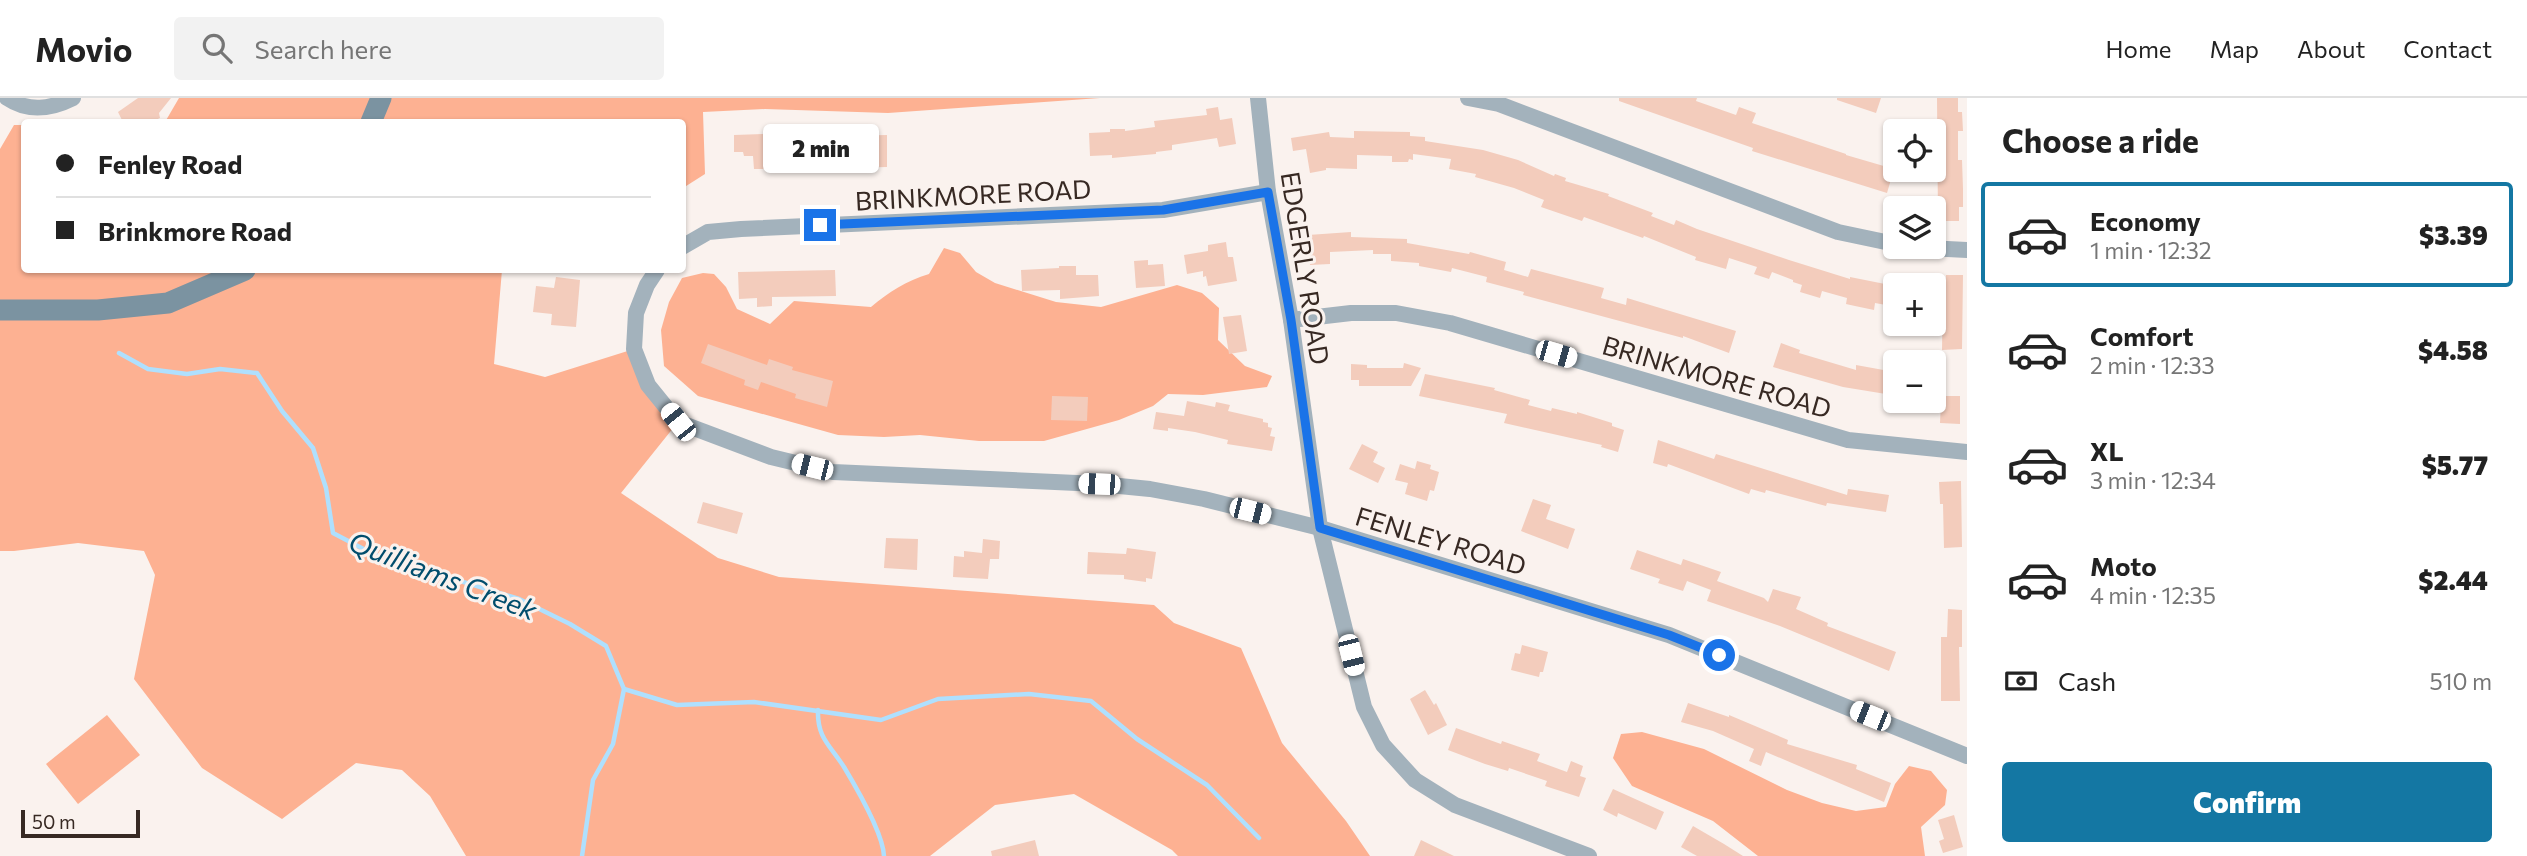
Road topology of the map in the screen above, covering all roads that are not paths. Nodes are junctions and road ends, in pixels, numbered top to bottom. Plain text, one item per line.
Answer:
1 (7, 98) edge
2 (73, 98) edge
3 (381, 98) edge
4 (1258, 98) edge
5 (1468, 98) edge
6 (372, 119) edge
7 (1268, 192) junction
8 (1883, 241) edge
9 (686, 245) edge
10 (1946, 249) edge
11 (1967, 250) edge
12 (238, 273) edge
13 (655, 273) edge
14 (0, 310) edge
15 (1291, 320) junction
16 (1967, 452) edge
17 (1320, 528) junction
18 (1967, 756) edge
19 (1589, 856) edge

1 - 2 street
3 - 6 street
4 - 7 street, EDGERLY ROAD
5 - 8 street
7 - 9 street, BRINKMORE ROAD
7 - 15 street, EDGERLY ROAD
10 - 11 street
12 - 14 street
13 - 17 street, FENLEY ROAD
15 - 16 street, BRINKMORE ROAD
15 - 17 street, EDGERLY ROAD
17 - 18 street, FENLEY ROAD
17 - 19 street, EDGERLY ROAD

